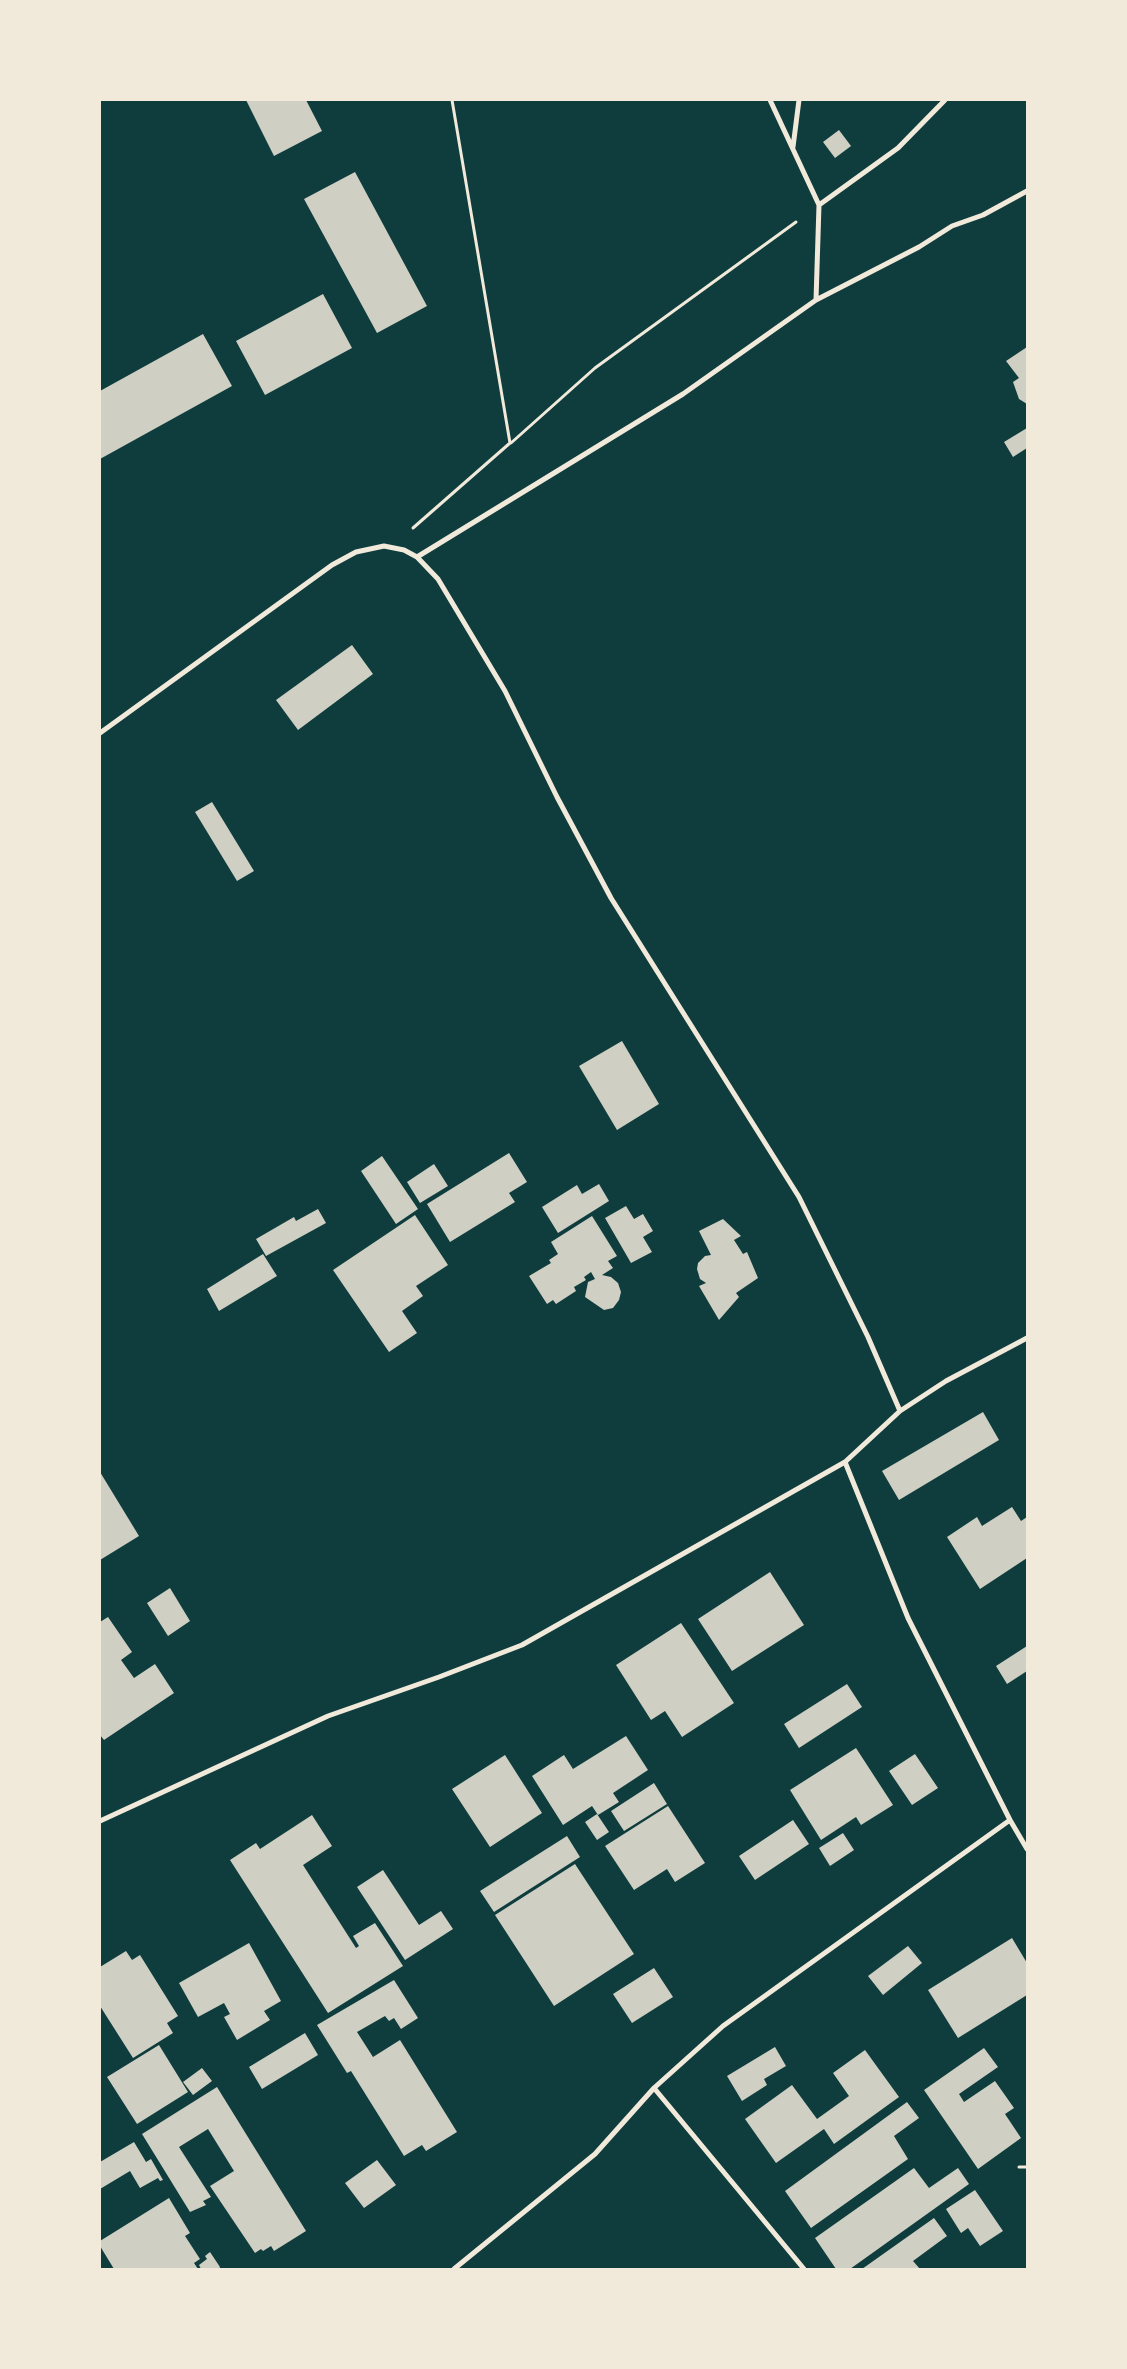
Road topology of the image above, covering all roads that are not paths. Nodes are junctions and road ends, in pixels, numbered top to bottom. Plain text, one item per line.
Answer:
1 (770, 100) edge
2 (798, 100) edge
3 (945, 100) edge
4 (792, 149) junction
5 (1027, 191) edge
6 (818, 205) junction
7 (816, 300) junction
8 (417, 557) junction
9 (100, 733) edge
10 (1027, 1338) edge
11 (900, 1411) junction
12 (845, 1462) junction
13 (1010, 1820) junction
14 (100, 1821) edge
15 (1027, 1849) edge
16 (654, 2088) junction
17 (454, 2269) edge
18 (804, 2269) edge

1 - 4 street
2 - 4 street
3 - 6 street
4 - 6 street
5 - 7 street
6 - 7 street
7 - 8 street
8 - 9 street
8 - 11 street
10 - 11 street
11 - 12 street
12 - 13 street
12 - 14 street
13 - 15 street
13 - 16 street
16 - 17 street
16 - 18 street

